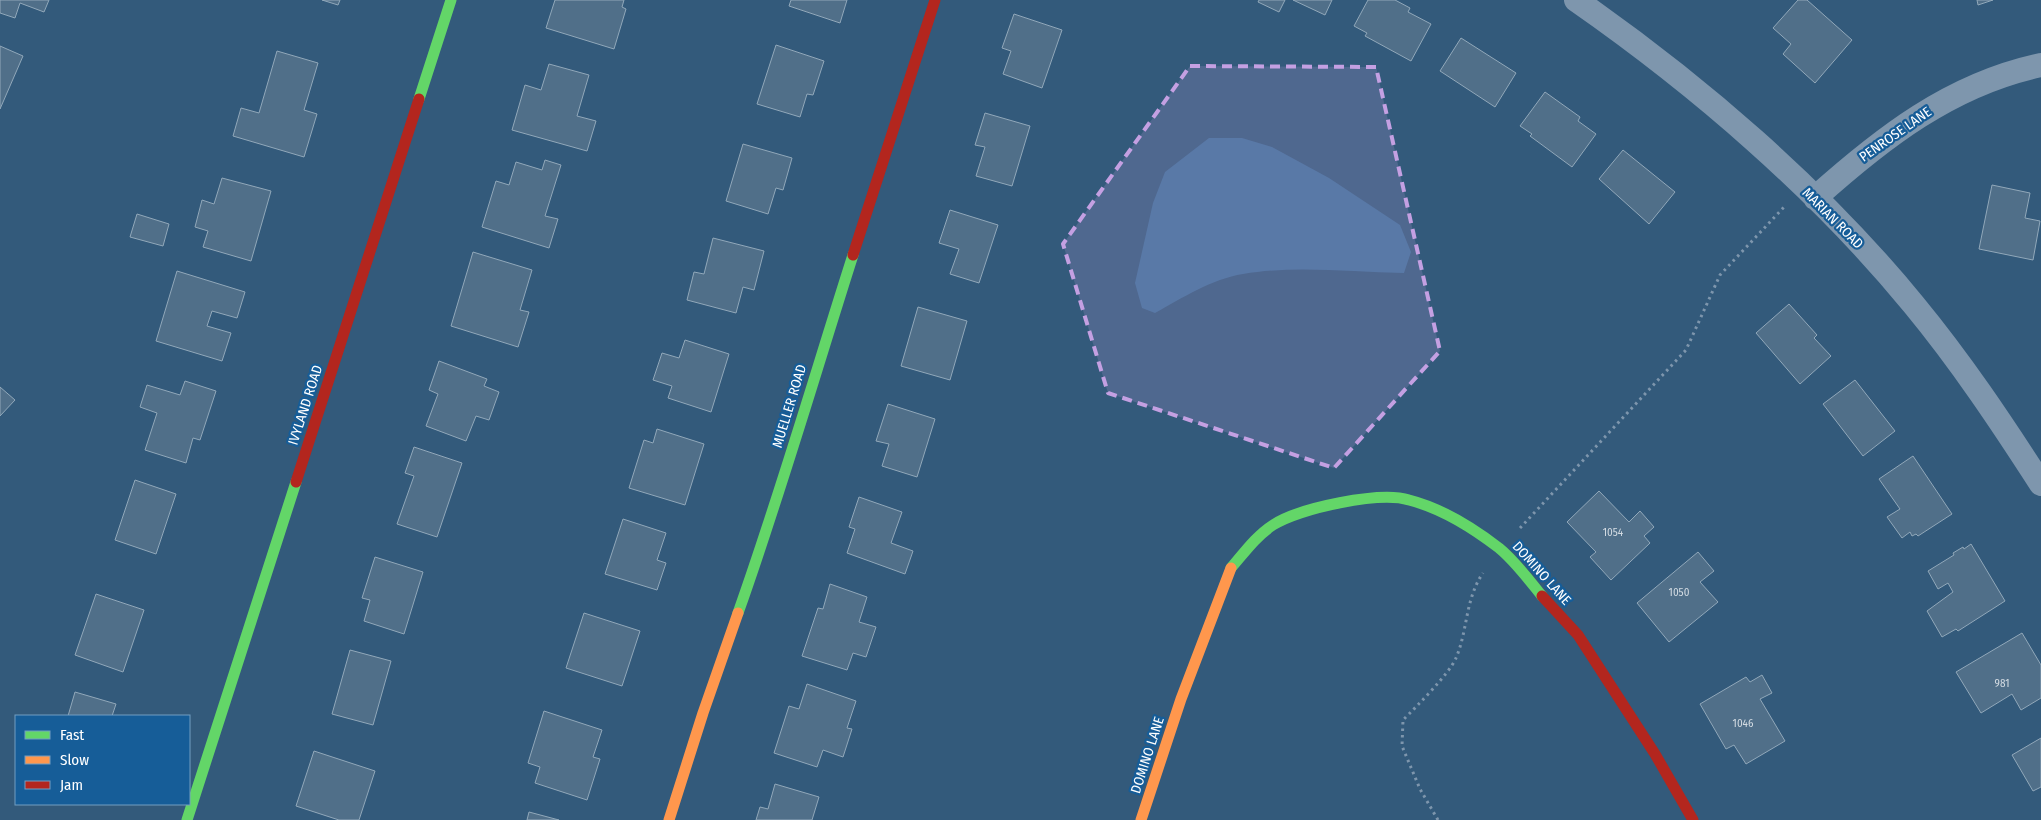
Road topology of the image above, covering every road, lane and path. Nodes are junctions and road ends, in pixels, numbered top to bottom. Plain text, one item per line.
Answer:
1 (451, 0) edge
2 (935, 0) edge
3 (1576, 0) edge
4 (2041, 65) edge
5 (1809, 193) junction
6 (2041, 484) edge
7 (1500, 549) junction
8 (188, 820) edge
9 (669, 820) edge
10 (1141, 820) edge
11 (1438, 820) edge
12 (1693, 820) edge

1 - 8 street, IVYLAND ROAD
2 - 9 street, MUELLER ROAD
3 - 5 street, MARIAN ROAD
4 - 5 street, PENROSE LANE
5 - 6 street, MARIAN ROAD
5 - 7 path
7 - 10 street, DOMINO LANE
7 - 11 path
7 - 12 street, DOMINO LANE

